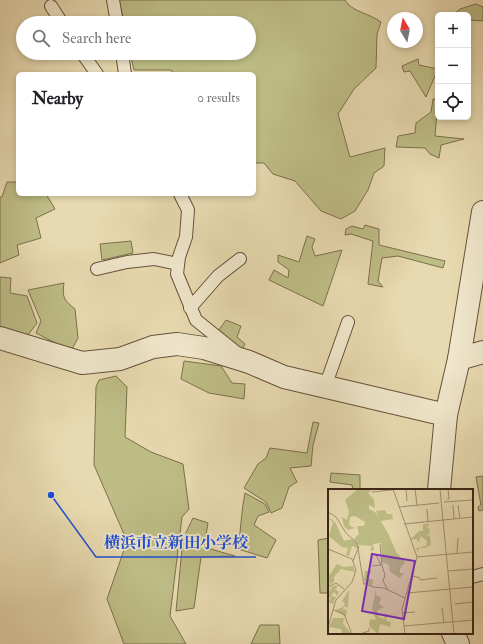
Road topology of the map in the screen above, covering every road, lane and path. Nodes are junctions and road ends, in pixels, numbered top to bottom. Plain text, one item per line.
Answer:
1 (113, 0) edge
2 (51, 6) dead end
3 (57, 16) edge
4 (116, 16) edge
5 (87, 60) edge
6 (123, 60) edge
7 (96, 72) edge
8 (125, 72) edge
9 (181, 196) edge
10 (483, 212) edge
11 (240, 259) dead end
12 (178, 264) junction
13 (97, 269) dead end
14 (190, 308) junction
15 (348, 322) dead end
16 (0, 338) edge
17 (483, 352) edge
18 (459, 358) junction
19 (250, 362) junction
20 (325, 387) junction
21 (446, 415) junction
22 (439, 489) edge
23 (483, 574) edge
24 (473, 577) edge
25 (453, 634) edge
26 (458, 644) edge

1 - 4 lane
2 - 3 lane
5 - 7 lane
6 - 8 lane
9 - 12 lane
10 - 18 street
11 - 14 lane
12 - 13 lane
12 - 14 lane
14 - 19 lane
15 - 20 lane
16 - 19 street
17 - 18 street
18 - 21 street
19 - 20 street
20 - 21 street
21 - 22 street
23 - 24 lane
25 - 26 street

